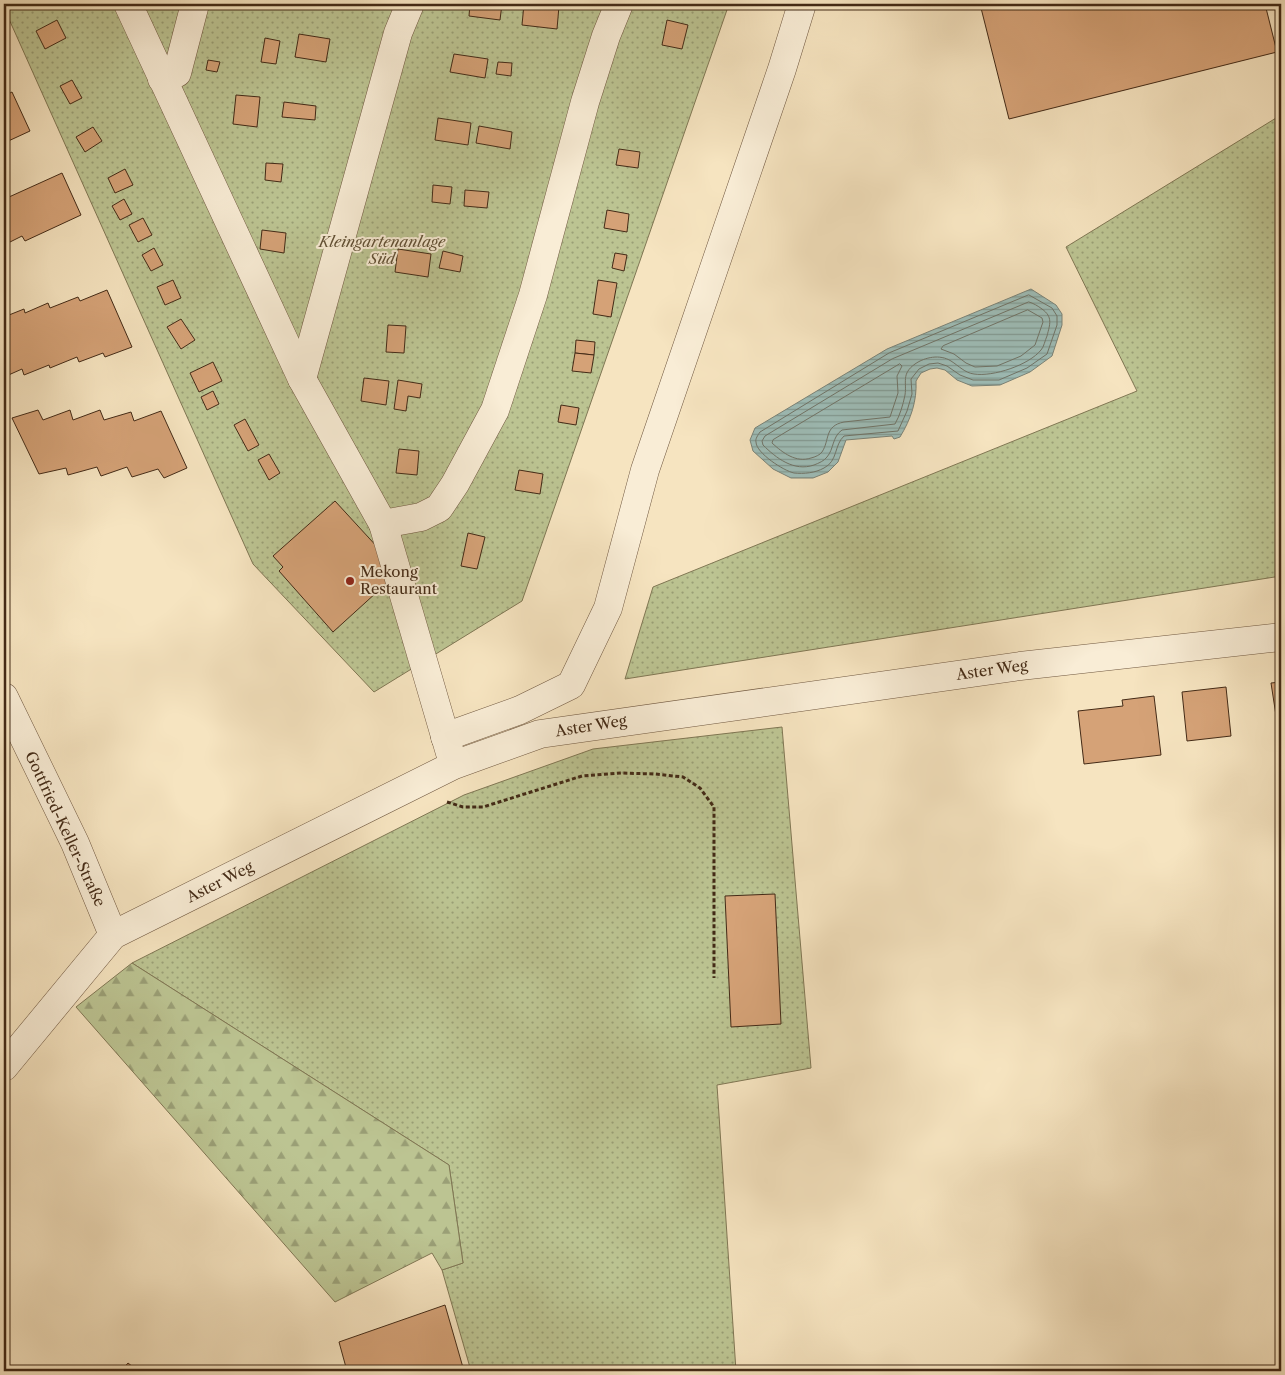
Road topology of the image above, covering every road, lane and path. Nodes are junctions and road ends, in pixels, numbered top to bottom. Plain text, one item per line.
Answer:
1 (128, 4) edge
2 (195, 4) edge
3 (410, 4) edge
4 (619, 4) edge
5 (802, 4) edge
6 (162, 79) junction
7 (302, 379) junction
8 (383, 524) junction
9 (1281, 637) edge
10 (4, 697) edge
11 (445, 737) junction
12 (454, 765) junction
13 (423, 780) junction
14 (113, 935) junction
15 (714, 978) dead end
16 (4, 1067) edge

1 - 6 street
2 - 6 street
3 - 7 street
4 - 8 street
5 - 11 street
6 - 7 street
7 - 8 street
8 - 11 street
9 - 12 street, Aster Weg
10 - 14 street, Gottfried-Keller-Straße
11 - 12 street
12 - 13 street, Aster Weg
13 - 14 street, Aster Weg
13 - 15 path
14 - 16 street, Aster Weg

